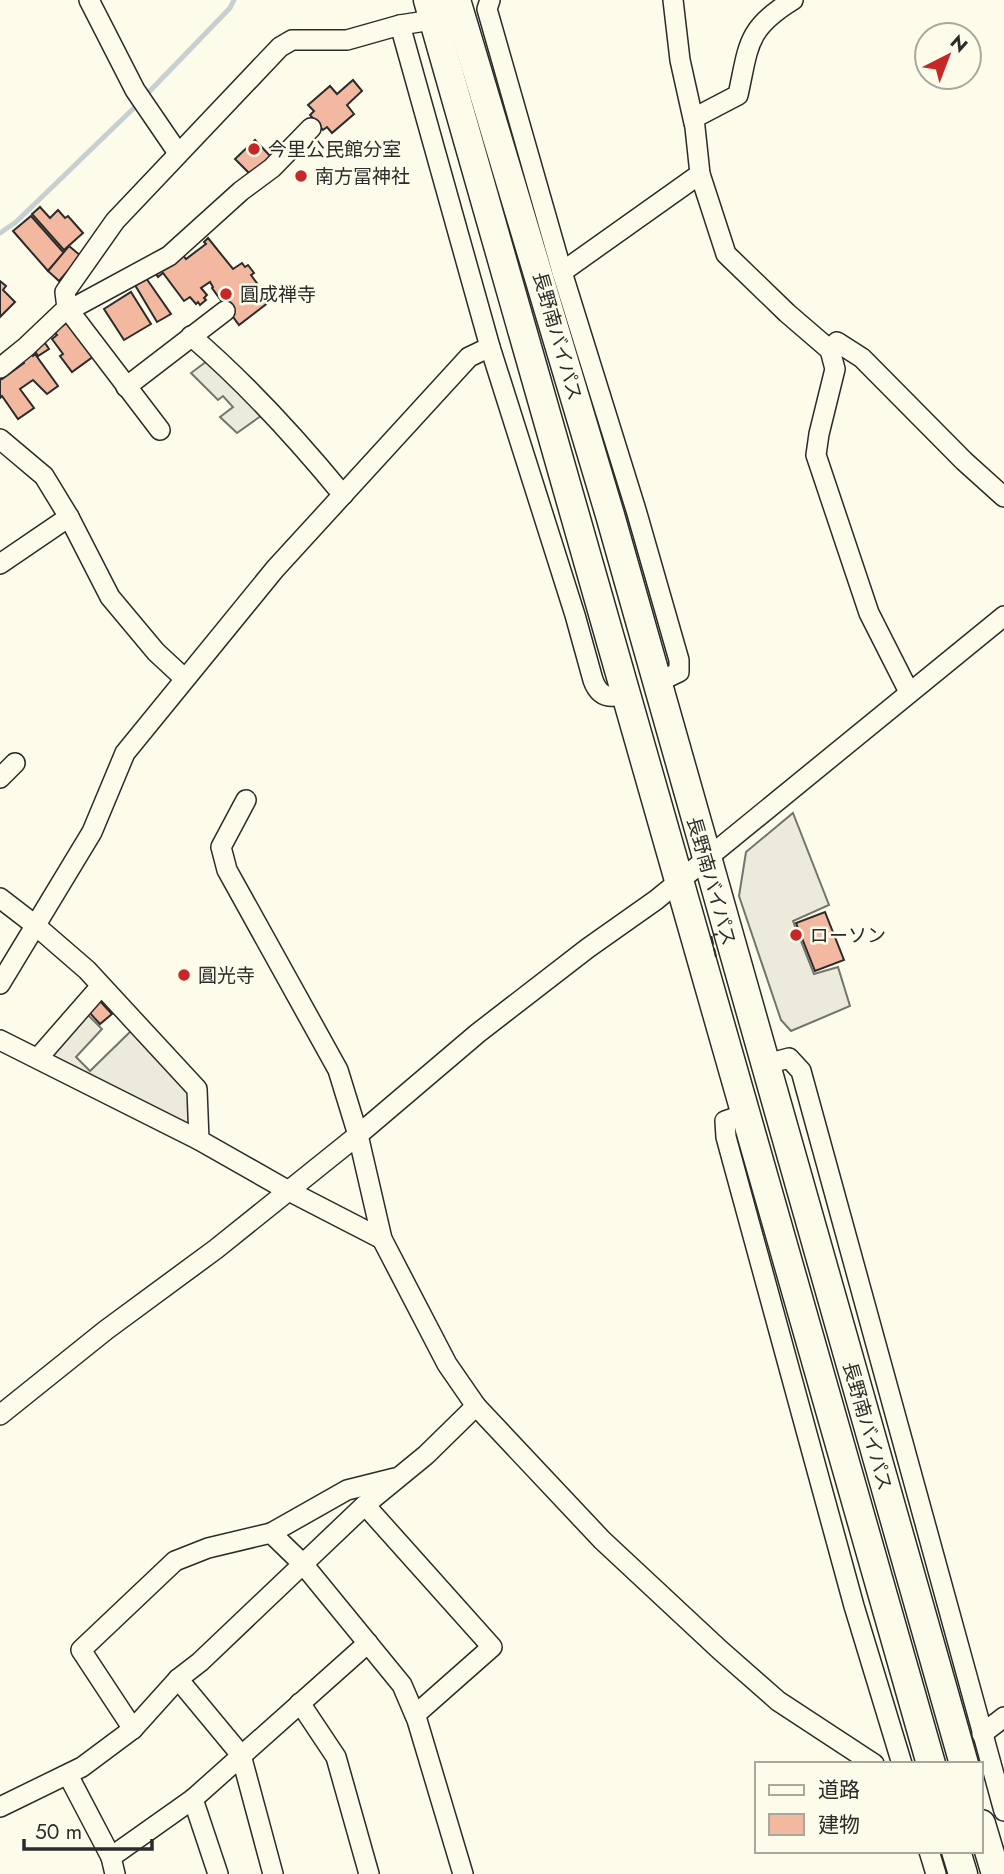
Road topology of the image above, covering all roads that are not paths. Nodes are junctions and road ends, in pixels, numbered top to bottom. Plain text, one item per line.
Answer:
1 (89, 0) edge
2 (673, 0) edge
3 (793, 0) edge
4 (459, 7) edge
5 (400, 24) junction
6 (694, 123) junction
7 (311, 128) dead end
8 (178, 153) junction
9 (700, 174) junction
10 (562, 272) junction
11 (67, 308) junction
12 (225, 311) dead end
13 (191, 337) junction
14 (489, 347) junction
15 (830, 350) junction
16 (0, 368) edge
17 (126, 387) junction
18 (160, 430) dead end
19 (0, 439) edge
20 (343, 495) junction
21 (1004, 497) edge
22 (69, 517) junction
23 (0, 564) edge
24 (1004, 616) edge
25 (184, 678) junction
26 (656, 683) junction
27 (909, 692) junction
28 (625, 694) junction
29 (15, 763) dead end
30 (0, 778) edge
31 (246, 800) dead end
32 (705, 858) junction
33 (679, 880) junction
34 (0, 898) edge
35 (35, 925) junction
36 (0, 984) edge
37 (100, 987) junction
38 (0, 1040) edge
39 (37, 1058) junction
40 (745, 1114) junction
41 (358, 1135) junction
42 (199, 1140) junction
43 (287, 1190) junction
44 (382, 1239) junction
45 (476, 1406) junction
46 (0, 1415) edge
47 (399, 1477) junction
48 (365, 1505) junction
49 (271, 1533) junction
50 (303, 1564) junction
51 (927, 1583) junction
52 (883, 1597) junction
53 (854, 1606) junction
54 (369, 1643) junction
55 (178, 1679) junction
56 (300, 1703) junction
57 (415, 1715) junction
58 (1004, 1717) edge
59 (133, 1729) junction
60 (982, 1734) junction
61 (241, 1755) junction
62 (871, 1762) edge
63 (901, 1762) edge
64 (930, 1762) edge
65 (964, 1762) edge
66 (68, 1775) junction
67 (193, 1799) junction
68 (0, 1807) edge
69 (1004, 1811) edge
70 (983, 1831) edge
71 (930, 1853) edge
72 (957, 1853) edge
73 (113, 1865) edge
74 (218, 1874) edge
75 (273, 1874) edge
76 (369, 1874) edge
77 (463, 1874) edge
78 (936, 1874) edge
79 (962, 1874) edge
80 (996, 1874) edge

1 - 8 street
2 - 6 street
3 - 6 street
4 - 5 street
4 - 10 street
4 - 26 highway, 長野南バイパス
4 - 28 highway, 長野南バイパス
5 - 8 street
5 - 14 street
6 - 9 street
7 - 11 street
8 - 11 street
9 - 10 street
9 - 15 street
10 - 26 street
11 - 16 street
11 - 17 street
12 - 13 street
13 - 17 street
13 - 20 street
14 - 20 street
14 - 28 street
15 - 21 street
15 - 27 street
17 - 18 street
19 - 22 street
20 - 25 street
22 - 23 street
22 - 25 street
24 - 27 street
25 - 35 street
26 - 32 highway, 長野南バイパス
27 - 32 street
28 - 33 highway, 長野南バイパス
29 - 30 street
31 - 41 street
32 - 33 street
32 - 51 highway, 長野南バイパス
33 - 40 highway, 長野南バイパス
33 - 41 street
34 - 35 street
35 - 36 street
35 - 37 street
37 - 39 street
37 - 42 street
38 - 39 street
39 - 42 street
40 - 52 highway, 長野南バイパス
40 - 53 street
41 - 43 street
41 - 44 street
42 - 43 street
43 - 44 street
43 - 46 street
44 - 45 street
45 - 47 street
45 - 62 street
47 - 48 street
47 - 49 street
48 - 50 street
48 - 57 street
49 - 50 street
49 - 59 street
50 - 54 street
50 - 55 street
51 - 60 street
51 - 65 highway, 長野南バイパス
52 - 53 street
52 - 64 highway, 長野南バイパス
53 - 63 street
54 - 56 street
54 - 57 street
55 - 59 street
55 - 61 street
56 - 61 street
56 - 76 street
57 - 77 street
58 - 60 street
59 - 66 street
60 - 69 street
61 - 67 street
61 - 75 street
66 - 68 street
66 - 73 street
67 - 73 street
67 - 74 street
70 - 80 highway
71 - 78 street
72 - 79 highway

